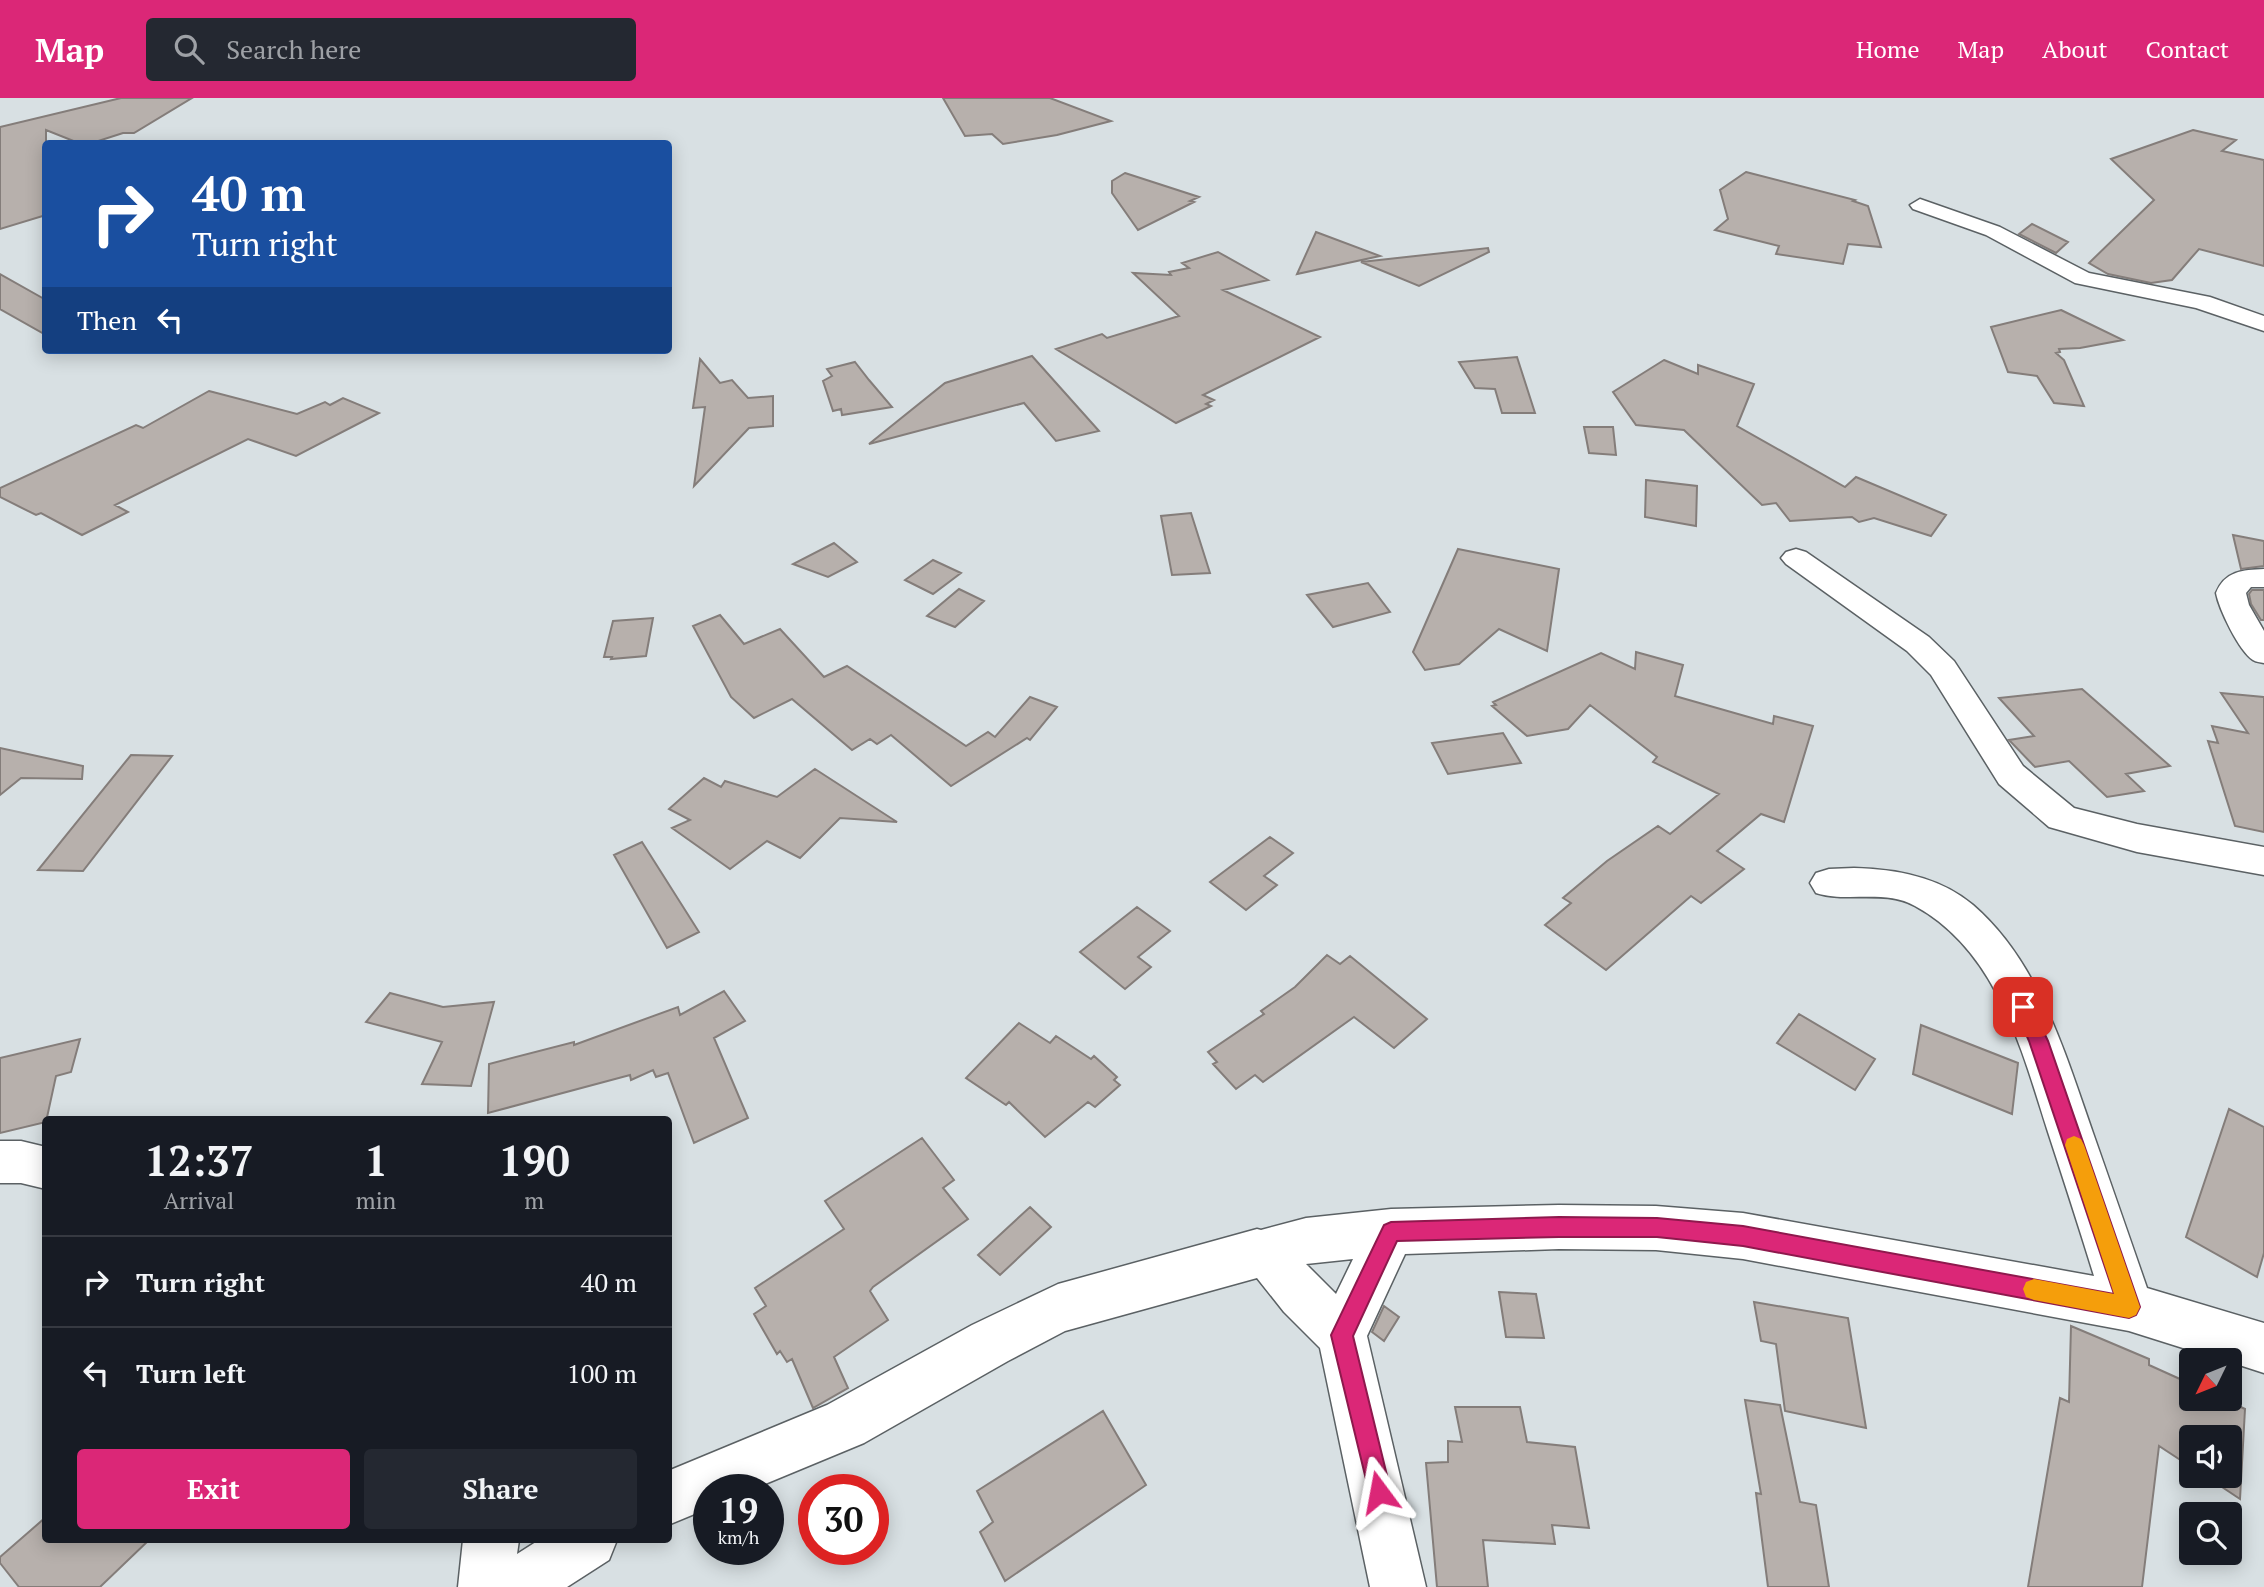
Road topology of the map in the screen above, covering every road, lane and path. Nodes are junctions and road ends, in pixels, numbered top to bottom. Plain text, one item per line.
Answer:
1 (1920, 205) dead end
2 (2264, 324) edge
3 (1796, 558) dead end
4 (2264, 578) edge
5 (2264, 653) edge
6 (2264, 861) edge
7 (1829, 883) dead end
8 (0, 1162) edge
9 (42, 1167) edge
10 (1391, 1232) junction
11 (1257, 1252) junction
12 (2129, 1307) junction
13 (1342, 1335) junction
14 (2264, 1348) edge
15 (672, 1496) edge
16 (491, 1543) edge
17 (584, 1543) edge
18 (486, 1587) edge
19 (517, 1587) edge
20 (1398, 1587) edge

1 - 2 street
3 - 6 street
4 - 5 street
7 - 12 street
8 - 9 street
10 - 11 street
10 - 12 street
10 - 13 street
11 - 13 street
11 - 15 street
12 - 14 street
13 - 20 street
16 - 18 street
17 - 19 street

